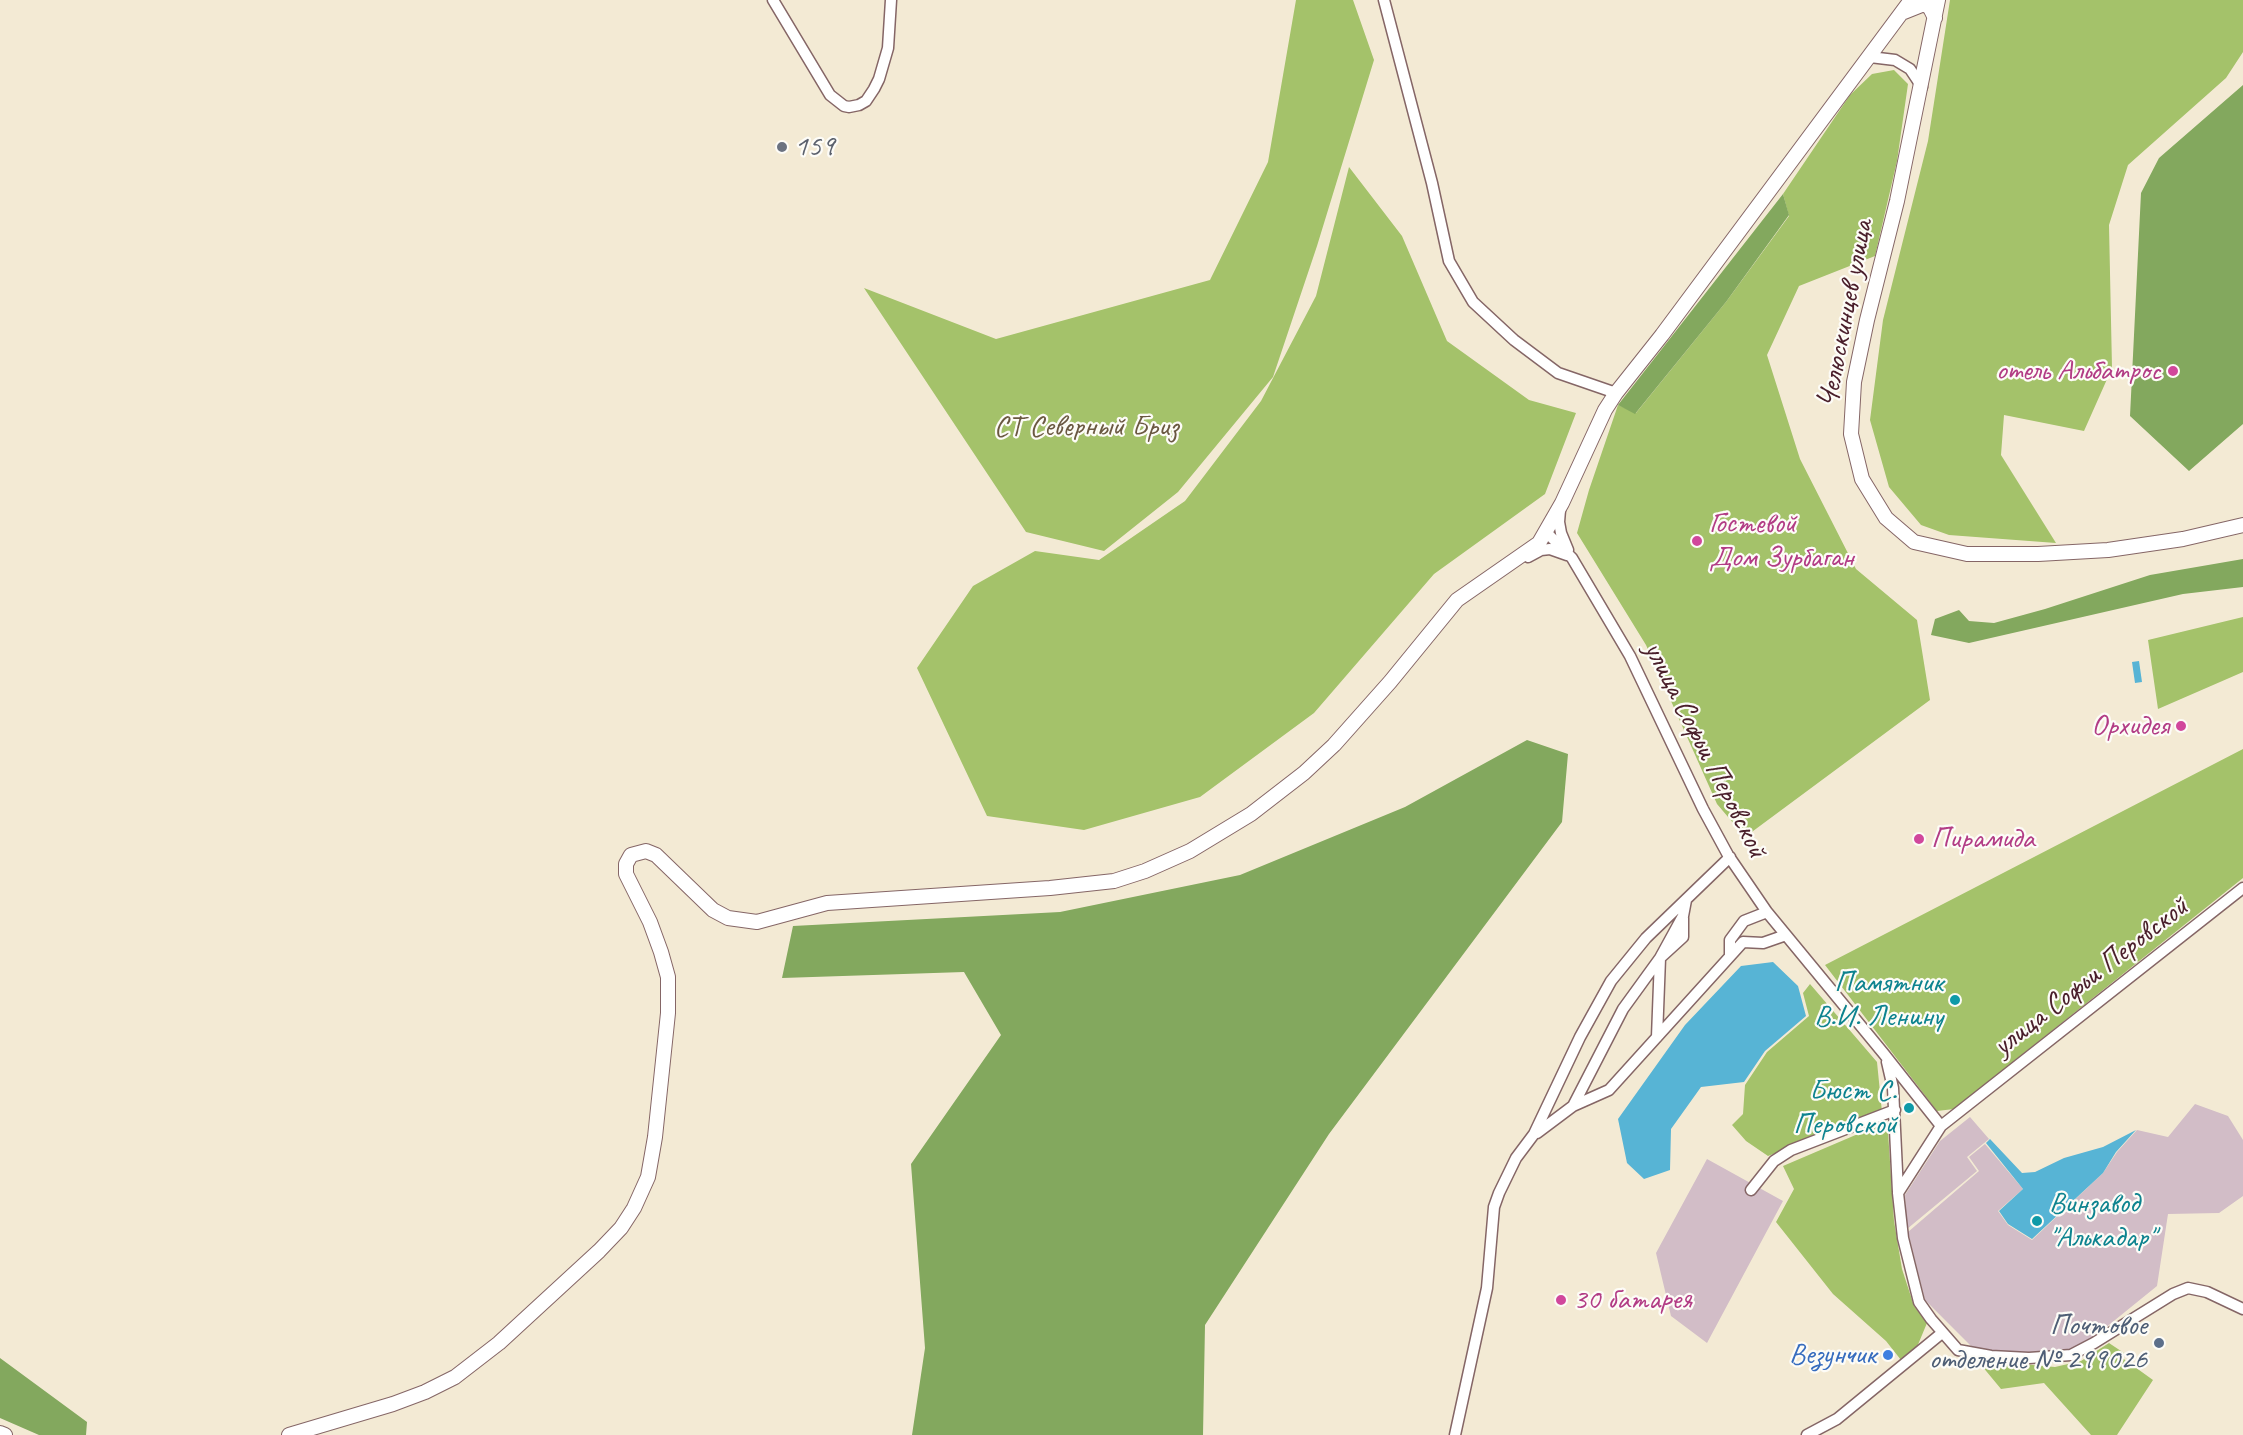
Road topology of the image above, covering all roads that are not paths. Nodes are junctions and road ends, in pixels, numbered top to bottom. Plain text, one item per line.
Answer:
1 (773, 0) edge
2 (891, 0) edge
3 (1384, 0) edge
4 (1911, 0) edge
5 (1916, 0) edge
6 (1938, 0) edge
7 (1902, 13) junction
8 (1935, 18) junction
9 (1870, 57) junction
10 (1922, 88) junction
11 (1616, 393) junction
12 (1562, 503) junction
13 (2243, 525) edge
14 (1546, 532) junction
15 (1572, 558) junction
16 (1506, 567) junction
17 (1730, 857) junction
18 (2242, 891) edge
19 (1686, 900) junction
20 (1767, 912) junction
21 (1786, 935) junction
22 (1730, 956) junction
23 (1660, 958) junction
24 (1657, 1037) junction
25 (1884, 1054) junction
26 (1572, 1106) junction
27 (1895, 1110) junction
28 (1941, 1126) junction
29 (1534, 1134) junction
30 (1751, 1190) dead end
31 (1898, 1192) junction
32 (2241, 1304) edge
33 (1942, 1333) junction
34 (0, 1433) edge
35 (5, 1435) edge
36 (289, 1435) edge
37 (1455, 1435) edge
38 (1807, 1435) edge

1 - 2 street
3 - 11 street
4 - 7 main road
5 - 7 main road
6 - 8 main road, Челюскинцев улица
7 - 8 main road
7 - 9 main road
8 - 10 main road, Челюскинцев улица
9 - 10 street
9 - 11 main road
10 - 13 main road, Челюскинцев улица
11 - 12 main road
12 - 14 main road
12 - 15 street
14 - 15 street, улица Софьи Перовской
14 - 16 main road
15 - 16 street
15 - 17 street, улица Софьи Перовской
16 - 36 main road
17 - 19 street
17 - 20 street, улица Софьи Перовской
18 - 28 street, улица Софьи Перовской
19 - 23 street
19 - 29 street
20 - 21 street, улица Софьи Перовской
20 - 22 street
21 - 22 street
21 - 25 street, улица Софьи Перовской
22 - 24 street
23 - 24 street
23 - 26 street
24 - 26 street
25 - 27 street
25 - 28 street, улица Софьи Перовской
26 - 29 street
27 - 30 street
27 - 31 street
28 - 31 street, улица Софьи Перовской
29 - 37 street
31 - 33 street
32 - 33 street
33 - 38 street
34 - 35 main road

